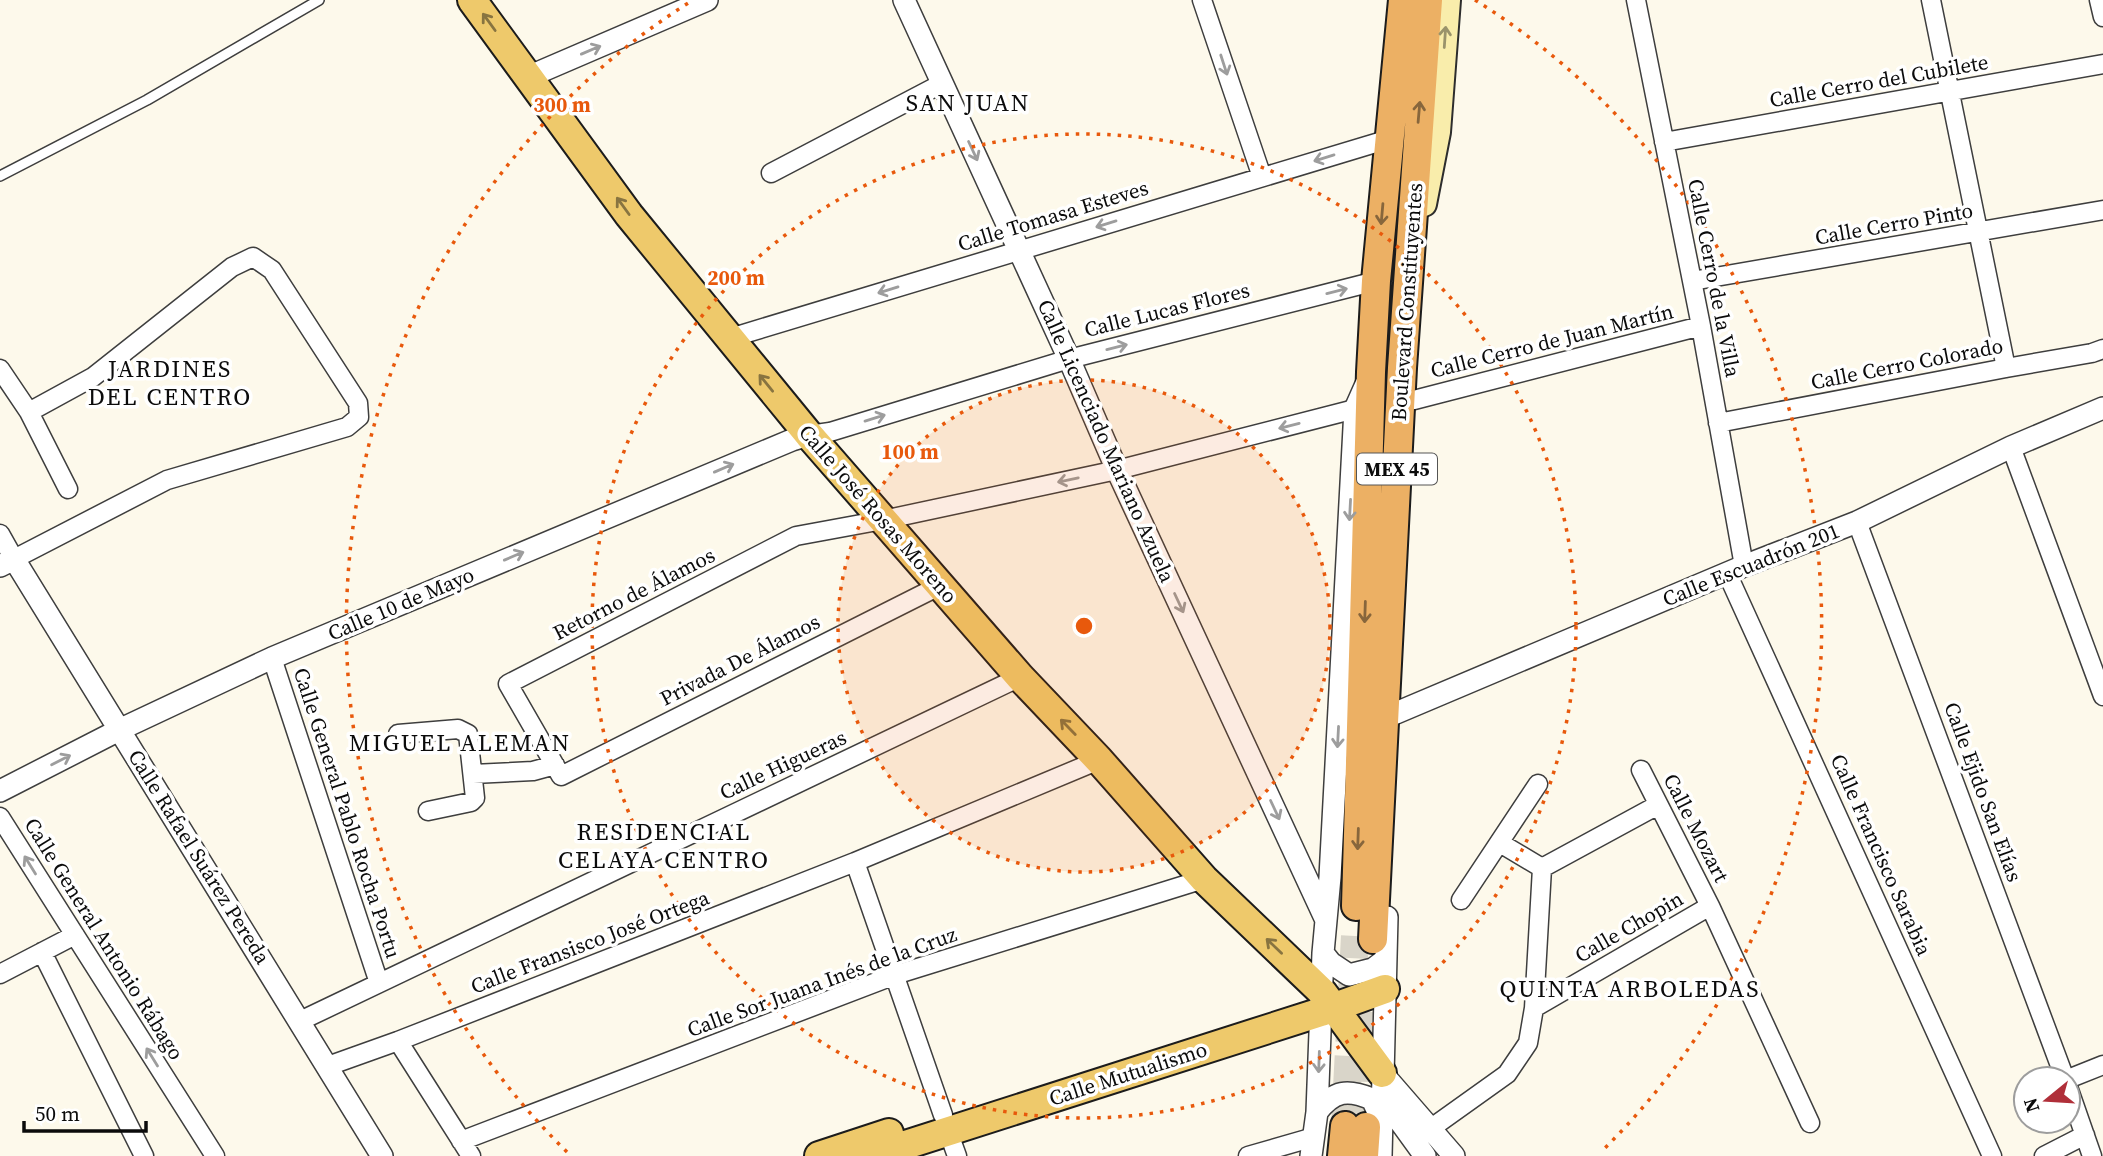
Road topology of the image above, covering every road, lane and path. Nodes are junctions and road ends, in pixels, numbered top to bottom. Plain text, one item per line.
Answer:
1 (319, 0) edge
2 (472, 0) edge
3 (707, 0) edge
4 (904, 0) edge
5 (1202, 0) edge
6 (1393, 0) edge
7 (1403, 0) edge
8 (1428, 0) edge
9 (1448, 0) edge
10 (1931, 0) edge
11 (2099, 0) edge
12 (1642, 1) edge
13 (2103, 17) edge
14 (1399, 47) junction
15 (2103, 64) edge
16 (528, 77) junction
17 (941, 85) junction
18 (1949, 91) junction
19 (1389, 139) junction
20 (1664, 142) junction
21 (771, 173) dead end
22 (0, 176) edge
23 (1262, 177) junction
24 (2103, 210) edge
25 (1978, 232) junction
26 (1020, 250) junction
27 (1410, 274) junction
28 (1377, 281) junction
29 (1692, 281) junction
30 (1700, 326) junction
31 (730, 338) junction
32 (2103, 349) edge
33 (1069, 359) junction
34 (1402, 368) junction
35 (2006, 368) junction
36 (0, 369) edge
37 (1371, 372) junction
38 (1414, 400) junction
39 (2103, 408) edge
40 (1355, 409) junction
41 (29, 412) junction
42 (1718, 423) junction
43 (809, 435) junction
44 (2011, 447) junction
45 (1117, 470) junction
46 (68, 489) dead end
47 (883, 520) junction
48 (1857, 522) junction
49 (0, 534) edge
50 (7, 562) edge
51 (1736, 569) junction
52 (939, 586) junction
53 (272, 657) junction
54 (1020, 677) junction
55 (2103, 696) edge
56 (1396, 713) junction
57 (121, 729) junction
58 (398, 734) dead end
59 (1099, 760) junction
60 (558, 770) junction
61 (1641, 770) dead end
62 (474, 774) junction
63 (1538, 783) dead end
64 (0, 791) edge
65 (1658, 805) junction
66 (428, 811) dead end
67 (0, 817) edge
68 (1500, 843) junction
69 (855, 862) junction
70 (1542, 868) junction
71 (1330, 877) junction
72 (1204, 879) junction
73 (1308, 882) junction
74 (1461, 900) dead end
75 (1710, 906) junction
76 (1325, 918) junction
77 (75, 935) junction
78 (1371, 945) junction
79 (42, 952) junction
80 (1322, 953) junction
81 (0, 974) edge
82 (895, 975) junction
83 (379, 983) junction
84 (1385, 989) junction
85 (1326, 1004) junction
86 (1534, 1008) junction
87 (300, 1021) junction
88 (398, 1041) junction
89 (2062, 1065) edge
90 (2103, 1065) edge
91 (328, 1066) junction
92 (2082, 1073) edge
93 (1383, 1086) junction
94 (1317, 1112) junction
95 (1810, 1122) dead end
96 (1365, 1125) junction
97 (2082, 1127) edge
98 (1430, 1129) junction
99 (949, 1134) edge
100 (2085, 1135) junction
101 (1312, 1146) edge
102 (466, 1149) edge
103 (144, 1156) edge
104 (215, 1156) edge
105 (382, 1156) edge
106 (819, 1156) edge
107 (871, 1156) edge
108 (1248, 1156) edge
109 (1342, 1156) edge
110 (1364, 1156) edge
111 (1381, 1156) edge
112 (1423, 1156) edge
113 (1454, 1156) edge
114 (1992, 1156) edge
115 (2044, 1156) edge
116 (2092, 1156) edge

1 - 22 lane
16 -> 2 main road, Calle José Rosas Moreno
16 -> 3 street
4 - 17 street, Calle Licenciado Mariano Azuela
5 -> 23 street
6 - 14 main road
7 - 14 highway, Boulevard Constituyentes / MEX 45
27 -> 8 highway, Boulevard Constituyentes / MEX 45
27 -> 9 main road
10 - 18 street
11 - 13 street
12 - 20 street, Calle Cerro de la Villa
14 - 19 highway, Boulevard Constituyentes / MEX 45
15 - 18 street, Calle Cerro del Cubilete
31 -> 16 main road, Calle José Rosas Moreno
17 - 21 street
17 -> 26 street, Calle Licenciado Mariano Azuela
18 - 20 street, Calle Cerro del Cubilete
18 - 25 street
19 -> 23 street, Calle Tomasa Esteves
19 -> 28 highway, Boulevard Constituyentes / MEX 45
20 - 29 street, Calle Cerro de la Villa
23 -> 26 street, Calle Tomasa Esteves
24 - 25 street, Calle Cerro Pinto
25 - 29 street, Calle Cerro Pinto
25 - 35 street
26 -> 31 street, Calle Tomasa Esteves
26 - 33 street, Calle Licenciado Mariano Azuela
27 - 34 highway, Boulevard Constituyentes / MEX 45
33 -> 28 street, Calle Lucas Flores
28 - 37 highway, Boulevard Constituyentes / MEX 45
29 - 30 street, Calle Cerro de la Villa
30 - 38 street, Calle Cerro de Juan Martín
30 - 42 street, Calle Cerro de la Villa
43 -> 31 main road, Calle José Rosas Moreno
32 - 35 street, Calle Cerro Colorado
43 -> 33 street, Calle Lucas Flores
33 - 45 street, Calle Licenciado Mariano Azuela
34 - 38 street
34 - 78 highway, Boulevard Constituyentes / MEX 45
35 - 42 street, Calle Cerro Colorado
36 - 41 street
37 - 40 street
37 -> 78 highway, Boulevard Constituyentes / MEX 45
38 - 56 street
39 - 44 street, Calle Escuadrón 201
40 -> 45 street
40 -> 71 street
41 - 46 street
41 - 50 street
42 - 51 street, Calle Cerro de la Villa
43 - 47 main road, Calle José Rosas Moreno
53 -> 43 street, Calle 10 de Mayo
44 - 48 street, Calle Escuadrón 201
44 - 55 street
45 -> 47 street
45 -> 73 street, Calle Licenciado Mariano Azuela
47 - 52 main road, Calle José Rosas Moreno
47 - 60 street, Retorno de Álamos
48 - 51 street, Calle Escuadrón 201
48 - 89 street, Calle Ejido San Elías
49 - 50 street
50 - 57 street, Calle Rafael Suárez Pereda
51 - 56 street, Calle Escuadrón 201
51 - 114 street, Calle Francisco Sarabia
52 - 54 main road, Calle José Rosas Moreno
52 - 60 street, Privada De Álamos
53 - 57 street, Calle 10 de Mayo
53 - 83 street, Calle General Pablo Rocha Portu
59 -> 54 main road, Calle José Rosas Moreno
54 - 83 street, Calle Higueras
56 - 78 street
64 -> 57 street, Calle 10 de Mayo
57 - 87 street, Calle Rafael Suárez Pereda
58 - 62 street
59 - 69 street, Calle Fransisco José Ortega
59 - 72 main road, Calle José Rosas Moreno
60 - 62 street, Privada De Álamos
61 - 65 street, Calle Mozart
62 - 66 street
63 - 68 street
65 - 70 street
65 - 75 street, Calle Mozart
77 -> 67 street, Calle General Antonio Rábago
68 - 70 street
68 - 74 street
69 - 82 street
69 - 88 street, Calle Fransisco José Ortega
70 - 86 street
71 - 73 street
71 - 76 street
72 - 82 street, Calle Sor Juana Inés de la Cruz
85 -> 72 main road, Calle José Rosas Moreno
73 - 76 street, Calle Licenciado Mariano Azuela
75 - 86 street, Calle Chopin
75 - 95 street, Calle Mozart
76 - 80 street
77 - 79 street
104 -> 77 street, Calle General Antonio Rábago
78 - 80 street
78 - 84 street
79 - 81 street
79 - 103 street
80 - 85 street
82 - 99 street
82 - 102 street, Calle Sor Juana Inés de la Cruz
83 - 87 street, Calle Higueras
84 - 85 main road, Calle Mutualismo
84 - 93 street
85 - 93 main road, Calle José Rosas Moreno
85 -> 94 street
85 - 99 main road, Calle Mutualismo
86 - 98 street
87 - 91 street, Calle Rafael Suárez Pereda
88 - 91 street, Calle Fransisco José Ortega
88 - 102 street
90 - 92 street
91 - 105 street, Calle Rafael Suárez Pereda
93 - 96 street
93 - 98 street
93 - 112 street
94 - 96 street
94 - 101 street
96 - 109 highway
96 - 110 highway
96 - 111 street
97 - 100 street
98 - 113 street
99 - 106 main road, Calle Mutualismo
99 - 107 main road, Calle Mutualismo
100 - 115 street
100 - 116 street
101 - 108 street

